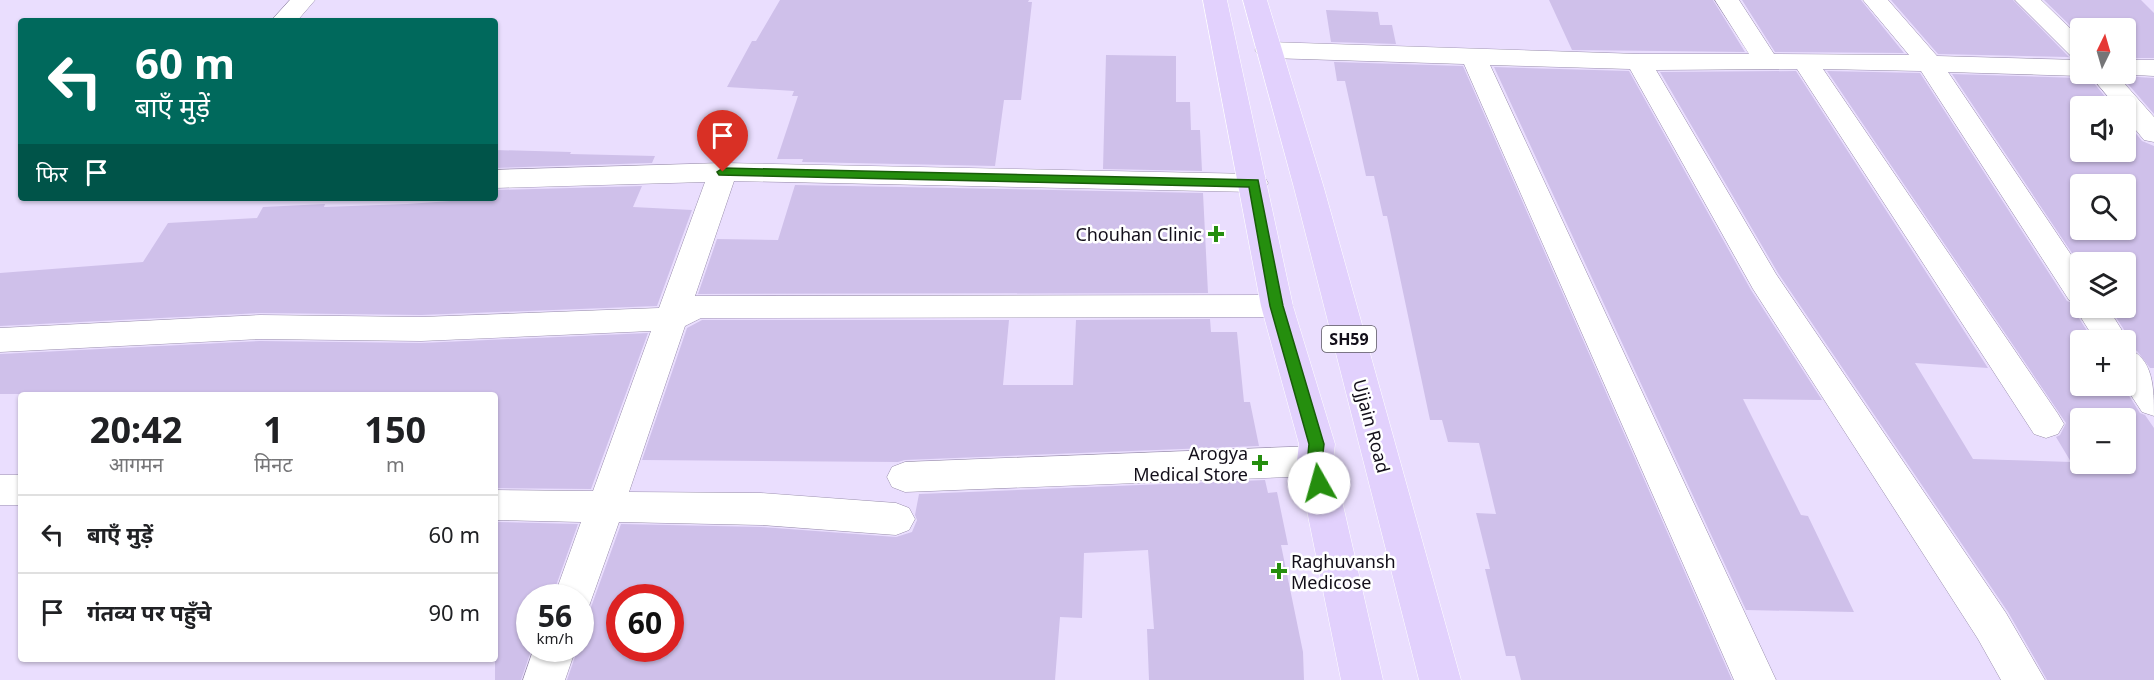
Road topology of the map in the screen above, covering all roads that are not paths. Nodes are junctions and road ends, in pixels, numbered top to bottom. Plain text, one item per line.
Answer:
1 (303, 0) edge
2 (1215, 0) edge
3 (1255, 0) edge
4 (1727, 0) edge
5 (1875, 0) edge
6 (2027, 0) edge
7 (287, 18) edge
8 (2070, 41) edge
9 (1268, 50) junction
10 (1474, 57) junction
11 (1766, 61) junction
12 (1639, 62) junction
13 (1805, 62) junction
14 (1929, 63) junction
15 (2070, 68) edge
16 (2136, 68) edge
17 (2154, 68) edge
18 (2111, 84) edge
19 (2154, 134) edge
20 (723, 172) junction
21 (498, 179) edge
22 (1254, 183) junction
23 (2070, 277) edge
24 (1277, 306) junction
25 (672, 319) junction
26 (0, 340) edge
27 (2136, 375) edge
28 (2154, 403) edge
29 (2046, 424) dead end
30 (1315, 461) junction
31 (905, 477) dead end
32 (0, 490) edge
33 (18, 490) edge
34 (498, 505) edge
35 (607, 508) junction
36 (896, 519) dead end
37 (579, 584) edge
38 (550, 662) edge
39 (544, 680) edge
40 (1362, 680) edge
41 (1440, 680) edge
42 (1755, 680) edge
43 (2024, 680) edge

1 - 7 street
2 - 22 main road
3 - 9 main road, Ujjain Road / SH59
4 - 11 street
5 - 14 street
6 - 8 street
9 - 10 street
9 - 41 main road, Ujjain Road / SH59
10 - 12 street
10 - 42 street
11 - 12 street
11 - 13 street
12 - 43 street
13 - 14 street
13 - 29 street
14 - 15 street
14 - 23 street
16 - 17 street
18 - 19 street
20 - 21 street
20 - 22 street
20 - 25 street
22 - 24 main road
24 - 25 street
24 - 30 main road
25 - 26 street
25 - 35 street
27 - 28 street
30 - 31 street
30 - 40 main road
32 - 33 street
34 - 35 street
35 - 36 street
35 - 37 street
38 - 39 street

